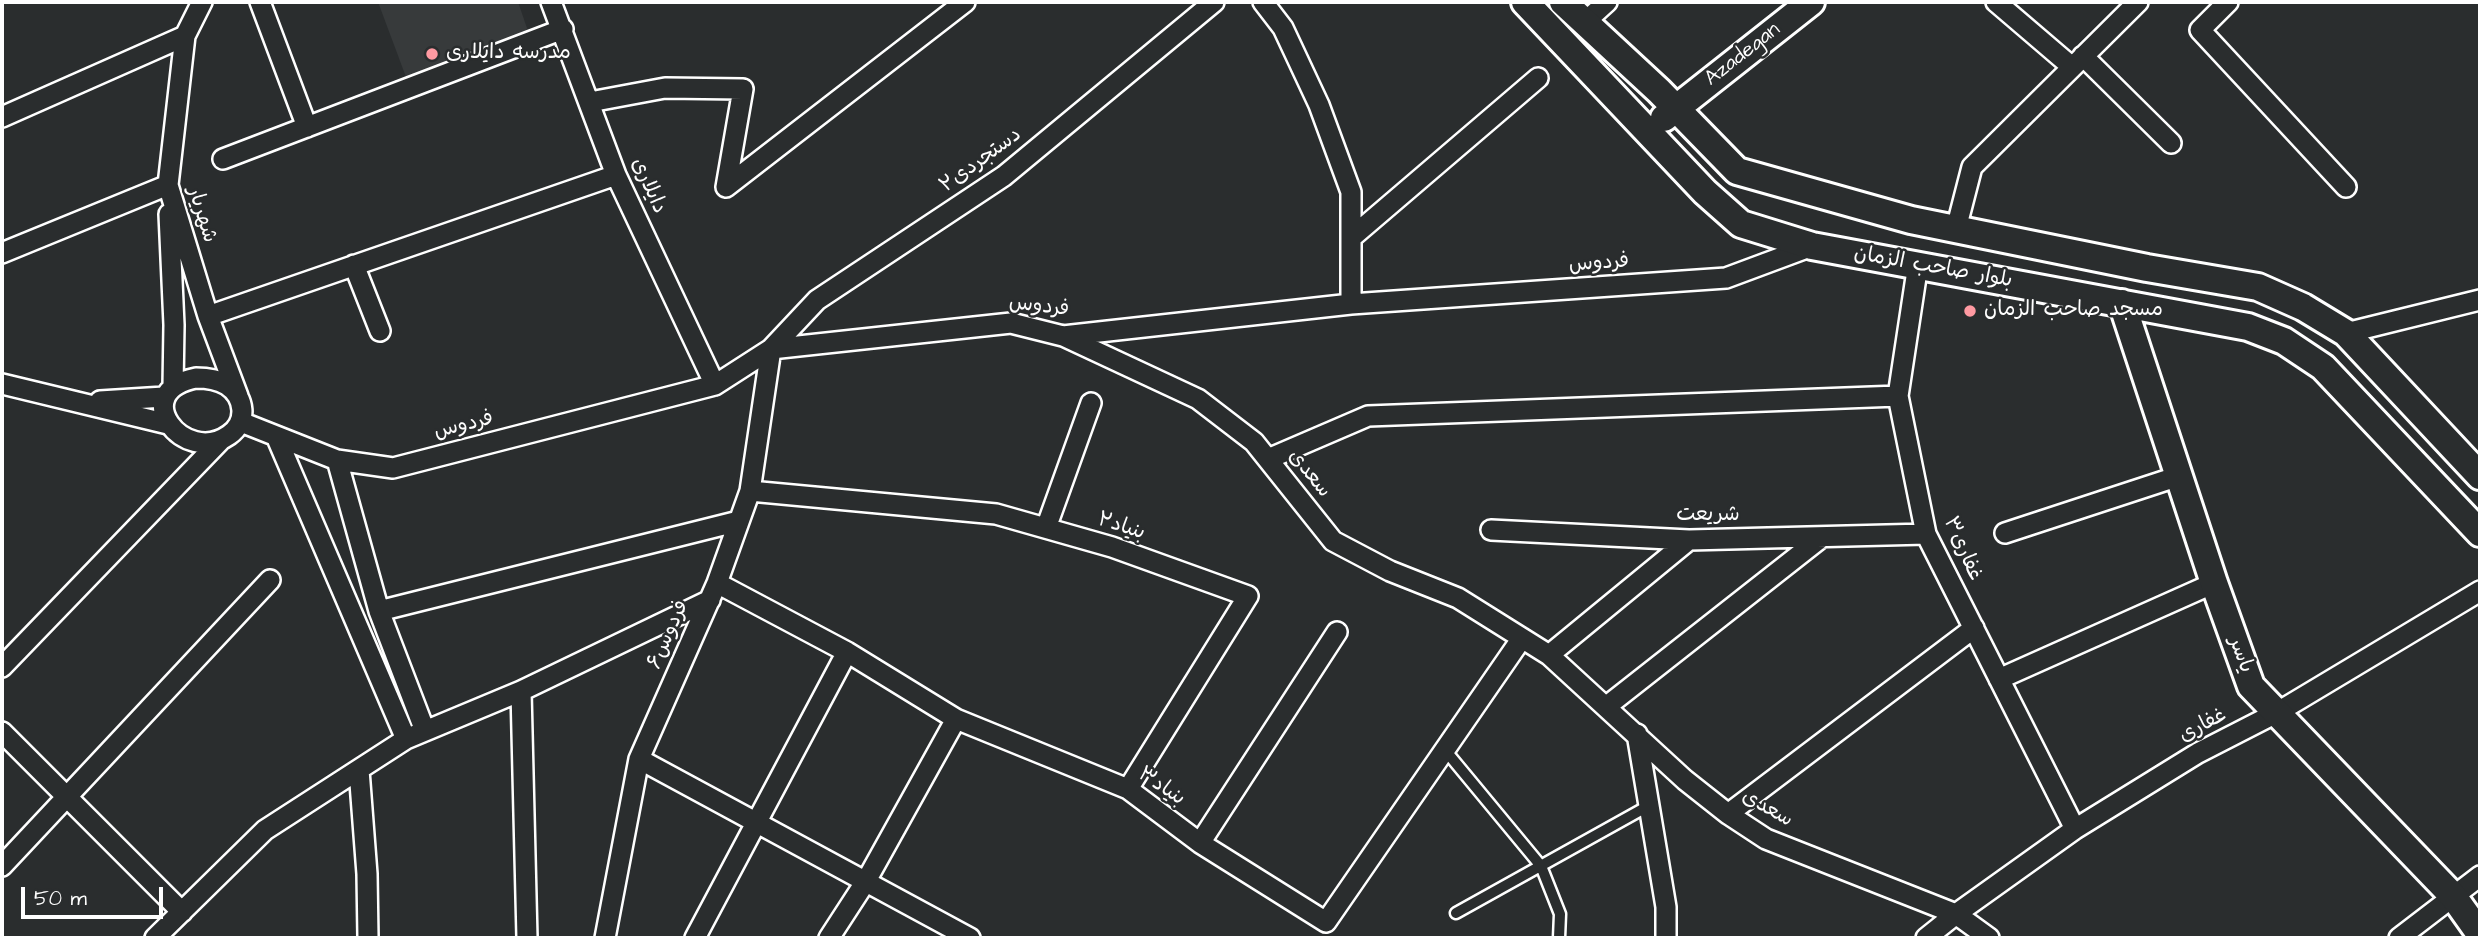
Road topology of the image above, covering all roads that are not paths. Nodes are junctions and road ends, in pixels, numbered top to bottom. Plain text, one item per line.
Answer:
1 (202, 2) edge
2 (260, 2) edge
3 (551, 2) edge
4 (965, 2) edge
5 (1214, 2) edge
6 (1263, 2) edge
7 (1525, 2) edge
8 (1563, 2) edge
9 (1607, 2) edge
10 (1811, 2) edge
11 (1996, 2) edge
12 (2138, 2) edge
13 (2228, 2) edge
14 (1584, 23) junction
15 (563, 29) junction
16 (185, 36) junction
17 (2078, 62) junction
18 (1538, 78) dead end
19 (590, 102) junction
20 (1675, 108) junction
21 (2, 117) edge
22 (307, 127) junction
23 (1648, 131) junction
24 (2171, 143) dead end
25 (223, 159) dead end
26 (617, 176) junction
27 (168, 185) junction
28 (2346, 187) dead end
29 (1956, 229) junction
30 (1351, 238) junction
31 (1812, 246) junction
32 (2, 253) edge
33 (1918, 264) junction
34 (354, 265) junction
35 (2480, 300) edge
36 (2122, 303) junction
37 (1352, 304) junction
38 (208, 316) junction
39 (380, 331) dead end
40 (2346, 333) junction
41 (1063, 335) junction
42 (771, 349) junction
43 (2, 384) edge
44 (715, 385) junction
45 (169, 392) junction
46 (238, 396) junction
47 (1898, 396) junction
48 (78, 403) junction
49 (1091, 403) dead end
50 (241, 422) junction
51 (167, 424) junction
52 (276, 436) junction
53 (221, 440) junction
54 (1268, 459) junction
55 (337, 460) junction
56 (2179, 476) junction
57 (2480, 476) edge
58 (750, 491) junction
59 (739, 522) junction
60 (1046, 528) junction
61 (1491, 530) dead end
62 (2005, 533) dead end
63 (2480, 533) edge
64 (1926, 534) junction
65 (1822, 537) junction
66 (1689, 540) junction
67 (270, 580) dead end
68 (2214, 583) junction
69 (713, 591) junction
70 (2480, 591) edge
71 (379, 611) junction
72 (1974, 628) junction
73 (1337, 632) dead end
74 (1522, 638) junction
75 (847, 652) junction
76 (1549, 655) junction
77 (2, 667) edge
78 (1999, 679) junction
79 (521, 691) junction
80 (1607, 706) junction
81 (2278, 712) junction
82 (956, 719) junction
83 (425, 731) junction
84 (2, 732) edge
85 (1637, 734) junction
86 (406, 739) junction
87 (1445, 750) junction
88 (639, 760) junction
89 (359, 770) junction
90 (1128, 789) junction
91 (67, 798) junction
92 (1650, 805) junction
93 (1728, 814) junction
94 (757, 824) junction
95 (2075, 829) junction
96 (1200, 843) junction
97 (2, 866) edge
98 (1541, 866) junction
99 (2480, 876) edge
100 (866, 881) junction
101 (2453, 896) junction
102 (182, 912) junction
103 (1456, 913) dead end
104 (1956, 914) junction
105 (2480, 934) edge
106 (155, 938) edge
107 (368, 938) edge
108 (527, 938) edge
109 (605, 938) edge
110 (695, 938) edge
111 (829, 938) edge
112 (970, 938) edge
113 (1559, 938) edge
114 (1665, 938) edge
115 (1927, 938) edge
116 (1989, 938) edge
117 (2399, 938) edge

1 - 16 street, شهریار
2 - 22 street
3 - 15 street, دایلاری
4 - 19 street
5 - 42 street, دستجردی۲
6 - 30 street
7 - 23 main road, بلوار صاحب الزمان
8 - 14 main road, بلوار صاحب الزمان
9 - 14 street
10 - 20 main road, Azadegan
11 - 17 street
12 - 17 street
13 - 28 street
14 - 20 main road, بلوار صاحب الزمان
15 - 19 street, دایلاری
15 - 22 street
16 - 21 street
16 - 27 street, شهریار
17 - 24 street
17 - 29 street
18 - 30 street
19 - 26 street, دایلاری
20 - 23 main road, Azadegan
20 - 29 main road, بلوار صاحب الزمان
22 - 25 street
23 - 31 main road, بلوار صاحب الزمان
26 - 34 street
26 - 44 street, دایلاری
27 - 32 street
27 - 38 street, شهریار
27 - 45 street
29 - 40 main road, بلوار صاحب الزمان
30 - 37 street
31 - 33 main road, بلوار صاحب الزمان
31 - 37 street, فردوس
33 - 36 main road, بلوار صاحب الزمان
33 - 47 street, غفاری۳
34 - 38 street
34 - 39 street
35 - 40 street
36 - 56 main road, یاسر
36 - 63 main road, بلوار صاحب الزمان
37 - 41 street, فردوس
38 - 46 street, شهریار
40 - 57 main road, بلوار صاحب الزمان
41 - 42 street, فردوس
41 - 54 street, سعدی
42 - 44 street, فردوس
42 - 58 street, فردوس۶
43 - 48 street
44 - 55 street, فردوس
45 - 46 street
45 - 48 street
45 - 51 street
46 - 50 street
47 - 54 street
47 - 64 street, غفاری۳
48 - 51 street
49 - 60 street
50 - 52 street, فردوس
50 - 53 street
51 - 53 street
52 - 55 street, فردوس
52 - 86 street
53 - 77 street
54 - 74 street, سعدی
55 - 71 street
56 - 62 street
56 - 68 main road, یاسر
58 - 59 street, فردوس۶
58 - 60 street, بنیاد۲
59 - 69 street, فردوس۶
59 - 71 street
60 - 90 street, بنیاد۲
61 - 66 street, شریعت
64 - 65 street, شریعت
64 - 72 street, غفاری۳
65 - 66 street, شریعت
65 - 80 street
66 - 76 street
67 - 91 street
68 - 78 street
68 - 81 main road, یاسر
69 - 75 street, بنیاد۳
69 - 79 street
69 - 88 street, فردوس۶
70 - 81 street, غفاری
71 - 83 street
72 - 78 street, غفاری۳
72 - 93 street
73 - 96 street
74 - 76 street, سعدی
74 - 87 street
75 - 82 street, بنیاد۳
75 - 94 street
76 - 80 street, سعدی
78 - 95 street, غفاری۳
79 - 83 street
79 - 108 street
80 - 85 street, سعدی
81 - 95 street, غفاری
81 - 101 main road, یاسر
82 - 90 street, بنیاد۳
82 - 100 street
83 - 86 street
84 - 91 street
85 - 92 street
85 - 93 street, سعدی
86 - 89 street
87 - 96 street, بنیاد۳
87 - 98 lane
88 - 94 street
88 - 109 street, فردوس۶
89 - 102 street
89 - 107 street
90 - 96 street, بنیاد۳
91 - 97 street
91 - 102 street
92 - 98 lane
92 - 114 street
93 - 104 street, سعدی
94 - 100 street
94 - 110 street
95 - 104 street, غفاری
98 - 103 lane
98 - 113 lane
99 - 101 street
100 - 111 street
100 - 112 street
101 - 105 main road, یاسر
101 - 117 street
102 - 106 street
104 - 115 street, غفاری
104 - 116 street

